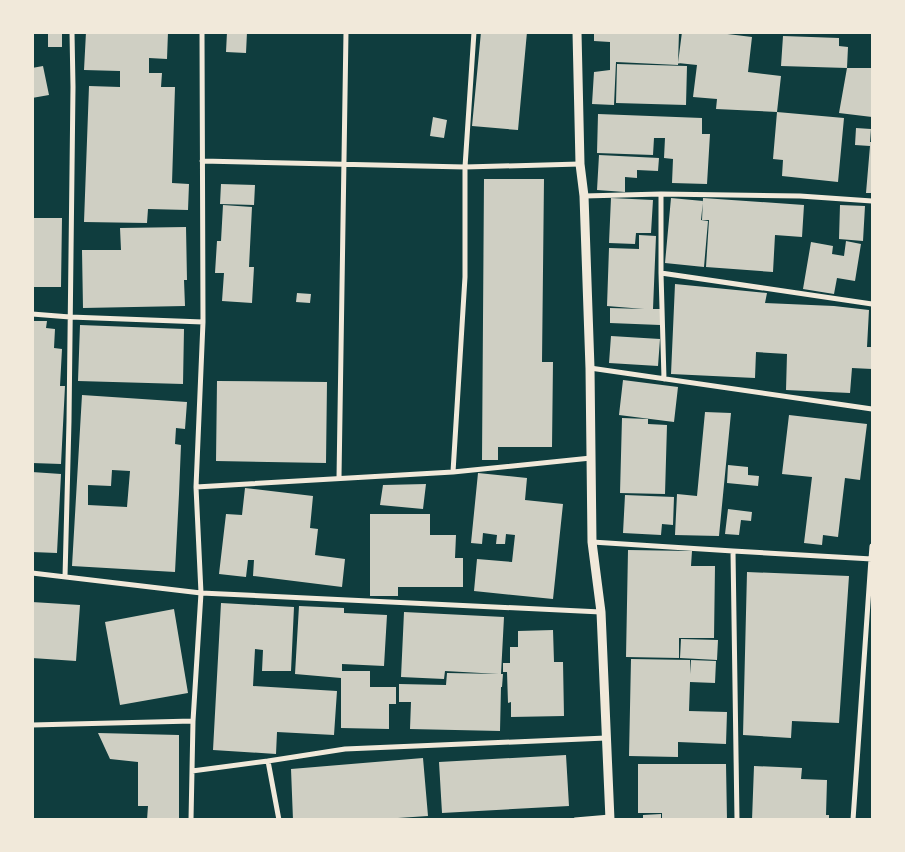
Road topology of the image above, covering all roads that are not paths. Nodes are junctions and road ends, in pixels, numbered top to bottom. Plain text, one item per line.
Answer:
1 (72, 32) edge
2 (202, 32) edge
3 (346, 32) edge
4 (474, 32) edge
5 (577, 32) edge
6 (202, 162) junction
7 (580, 164) junction
8 (344, 165) junction
9 (465, 167) junction
10 (661, 194) junction
11 (584, 196) junction
12 (872, 201) edge
13 (662, 273) junction
14 (872, 304) edge
15 (32, 314) edge
16 (70, 317) junction
17 (203, 322) junction
18 (590, 368) junction
19 (664, 379) junction
20 (872, 409) edge
21 (591, 458) junction
22 (453, 472) junction
23 (338, 478) junction
24 (196, 487) junction
25 (592, 542) junction
26 (872, 546) edge
27 (733, 551) junction
28 (872, 559) edge
29 (32, 573) edge
30 (65, 577) junction
31 (201, 593) junction
32 (601, 612) junction
33 (193, 721) junction
34 (32, 726) edge
35 (606, 738) junction
36 (268, 761) junction
37 (192, 770) junction
38 (610, 818) edge
39 (191, 820) edge
40 (279, 820) edge
41 (575, 820) edge
42 (737, 820) edge
43 (853, 820) edge

1 - 16 street
2 - 6 street
3 - 8 street
4 - 9 street
5 - 7 street
6 - 8 street
6 - 17 street
7 - 9 street
7 - 11 street
8 - 9 street
8 - 23 street
9 - 22 street
10 - 11 street
10 - 12 street
10 - 13 street
11 - 18 street
13 - 14 street
13 - 19 street
15 - 16 street
16 - 17 street
16 - 30 street
17 - 24 street
18 - 19 street
18 - 21 street
19 - 20 street
21 - 22 street
21 - 25 street
22 - 23 street
23 - 24 street
24 - 31 street
25 - 27 street
25 - 32 street
26 - 28 street
27 - 28 street
27 - 42 street
28 - 43 street
29 - 30 street
30 - 31 street
31 - 32 street
31 - 33 street
32 - 35 street
33 - 34 street
33 - 37 street
35 - 36 street
35 - 38 street
36 - 37 street
36 - 40 street
37 - 39 street
38 - 41 street

